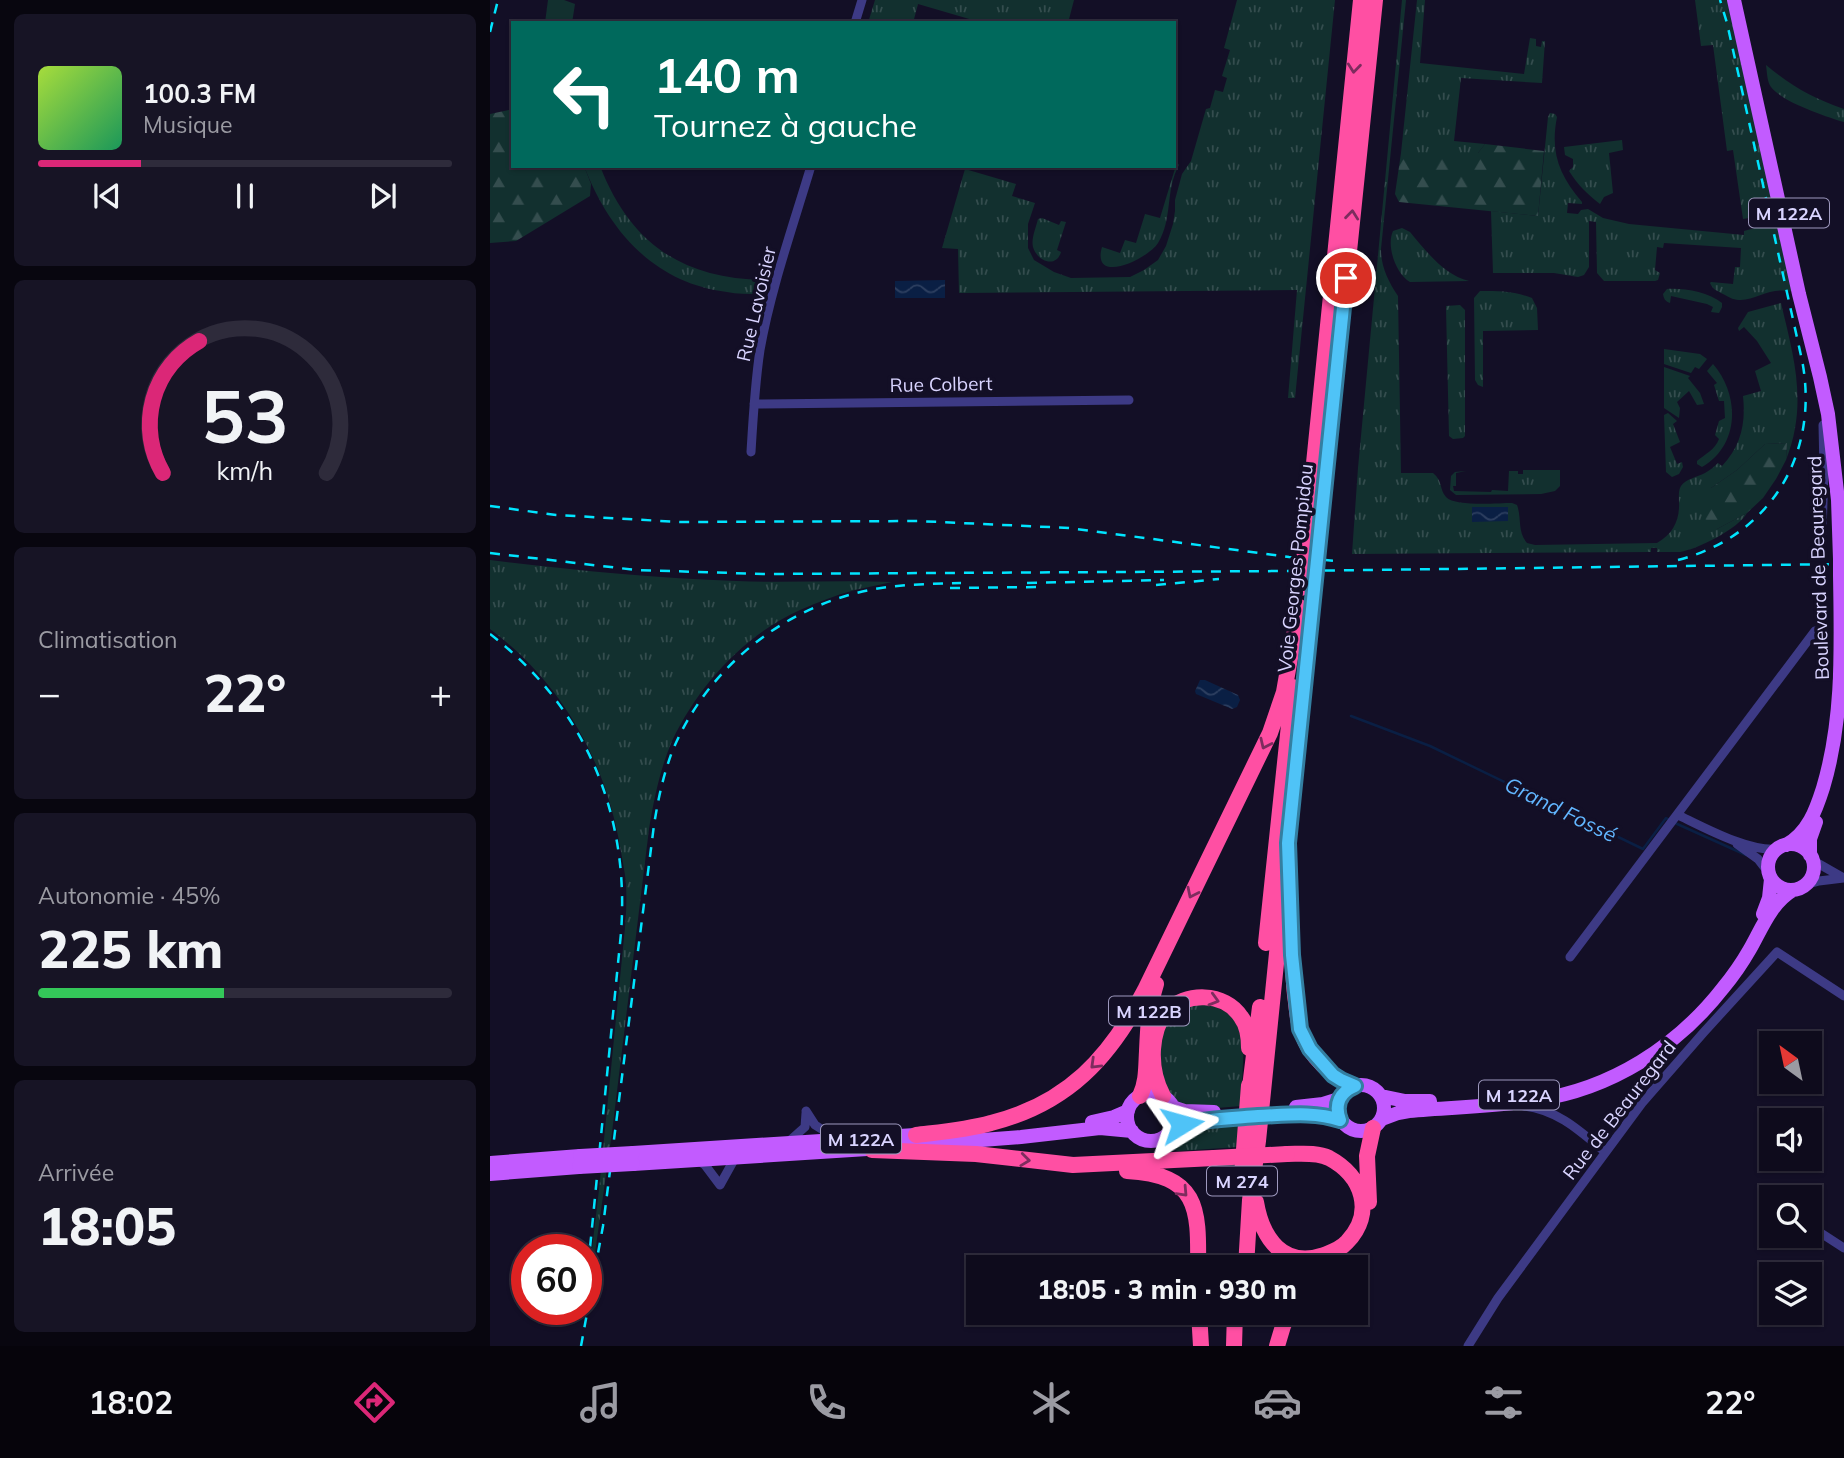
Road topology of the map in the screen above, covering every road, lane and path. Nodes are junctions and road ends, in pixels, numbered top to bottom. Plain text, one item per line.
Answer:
1 (862, 0) edge
2 (1361, 0) edge
3 (1375, 0) edge
4 (1734, 0) edge
5 (1743, 0) edge
6 (856, 21) edge
7 (810, 168) edge
8 (1822, 384) junction
9 (1129, 400) dead end
10 (754, 404) junction
11 (751, 452) dead end
12 (1822, 533) dead end
13 (1312, 552) junction
14 (1842, 565) edge
15 (1308, 588) junction
16 (1299, 607) junction
17 (1815, 631) dead end
18 (1841, 721) edge
19 (1678, 816) junction
20 (1727, 838) junction
21 (1288, 843) junction
22 (1782, 847) junction
23 (1811, 857) junction
24 (1770, 875) junction
25 (1844, 878) edge
26 (1799, 887) junction
27 (1175, 929) junction
28 (1570, 957) dead end
29 (1844, 996) edge
30 (1355, 1086) junction
31 (1249, 1095) junction
32 (1140, 1096) junction
33 (1381, 1096) junction
34 (1339, 1098) junction
35 (1168, 1102) junction
36 (1505, 1104) junction
37 (1128, 1111) junction
38 (1290, 1111) junction
39 (1218, 1116) junction
40 (1340, 1120) junction
41 (1378, 1124) junction
42 (1172, 1127) junction
43 (1132, 1131) junction
44 (916, 1135) junction
45 (841, 1140) junction
46 (1258, 1141) junction
47 (785, 1144) junction
48 (872, 1150) junction
49 (1605, 1152) junction
50 (633, 1158) junction
51 (735, 1158) junction
52 (699, 1161) junction
53 (579, 1162) junction
54 (490, 1163) edge
55 (1073, 1165) junction
56 (490, 1174) edge
57 (1822, 1234) edge
58 (1844, 1248) edge
59 (1198, 1255) edge
60 (1238, 1255) edge
61 (1247, 1255) edge
62 (1344, 1255) edge
63 (1200, 1325) edge
64 (1235, 1325) edge
65 (1243, 1325) edge
66 (1284, 1325) edge
67 (1201, 1346) edge
68 (1234, 1346) edge
69 (1243, 1346) edge
70 (1277, 1346) edge
71 (1468, 1346) edge

1 - 6 street
2 -> 13 highway, Voie Georges Pompidou / M 274
13 -> 3 highway, Voie Georges Pompidou / M 274
4 - 8 main road, Boulevard de Beauregard / M 122A
5 - 14 main road, Boulevard de Beauregard / M 122A
7 - 10 street, Rue Lavoisier
8 - 12 street
8 - 14 main road, Boulevard de Beauregard / M 122A
9 - 10 street, Rue Colbert
10 - 11 street, Rue Lavoisier
13 - 15 highway, Voie Georges Pompidou / M 274, bridge
14 - 18 main road, Boulevard de Beauregard / M 122A
15 - 16 highway, Voie Georges Pompidou / M 274
15 - 21 highway, Voie Georges Pompidou / M 274
16 -> 27 highway
16 - 31 highway, Voie Georges Pompidou / M 274
17 - 19 street
18 - 22 main road, M 122A
18 - 23 main road, M 122A
19 - 20 street
19 - 28 street
20 - 22 street
20 - 24 street
21 - 30 highway
21 - 46 highway, Voie Georges Pompidou / M 274
22 - 23 main road
22 - 24 main road
23 - 25 street
23 - 26 main road
24 - 26 main road
24 - 33 main road, M 122A
25 - 26 street
26 - 36 main road, M 122A
27 - 32 highway, M 122B
27 -> 44 highway
29 - 49 street, Rue de Beauregard
30 - 33 main road
30 - 34 main road
35 -> 31 highway
31 - 60 highway, M 274
32 - 35 main road
32 - 37 main road
33 - 41 main road
34 - 38 main road
34 - 40 main road
35 - 39 main road
35 - 42 main road
36 - 41 main road, M 122A
36 - 49 street
37 - 43 main road
37 - 44 main road, M 122A
38 - 39 main road
38 - 40 main road
39 - 42 main road
40 - 41 main road
41 - 62 highway
42 - 43 main road
43 - 48 main road, M 122A
44 - 45 main road, M 122A
45 - 47 main road, M 122A
45 - 47 street
46 - 55 highway, M 122A, bridge
46 - 61 highway, M 274
47 - 50 main road, M 122A
48 - 51 main road, M 122A
48 -> 55 highway, M 122A
49 - 71 street, Rue de Beauregard
50 - 52 main road, M 122A
50 - 53 main road, M 122A, bridge
51 - 52 main road, M 122A
51 - 52 street
53 - 54 main road, M 122A
53 - 56 main road, M 122A
55 -> 59 highway
57 - 58 street
63 - 67 highway
64 - 68 highway
65 - 69 highway
66 - 70 highway

